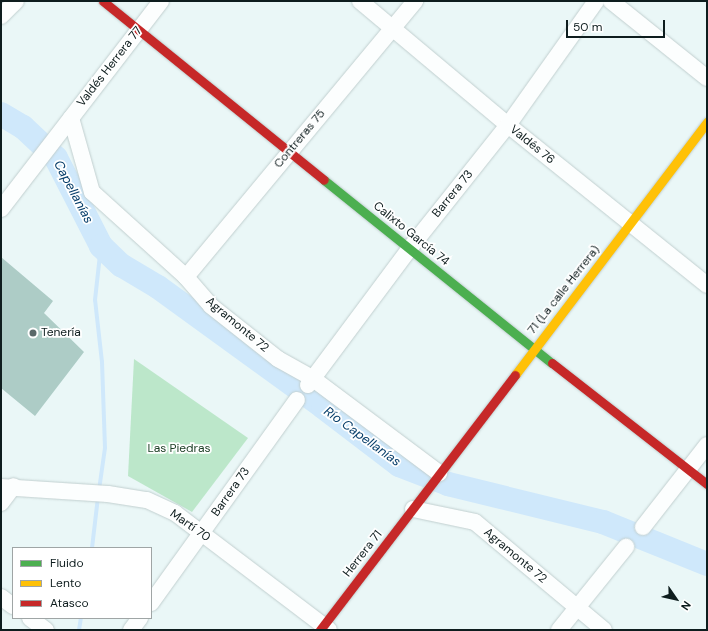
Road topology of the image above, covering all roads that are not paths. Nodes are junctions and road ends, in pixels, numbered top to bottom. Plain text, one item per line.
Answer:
1 (16, 1) edge
2 (102, 1) edge
3 (161, 1) edge
4 (360, 1) edge
5 (415, 1) edge
6 (596, 1) edge
7 (611, 1) edge
8 (1, 16) edge
9 (139, 29) junction
10 (393, 29) junction
11 (707, 78) edge
12 (70, 118) junction
13 (707, 122) edge
14 (508, 125) junction
15 (289, 153) junction
16 (1, 209) edge
17 (630, 225) junction
18 (410, 248) junction
19 (186, 277) junction
20 (707, 285) edge
21 (533, 349) junction
22 (310, 382) junction
23 (297, 400) dead end
24 (707, 445) edge
25 (688, 469) junction
26 (439, 473) junction
27 (707, 484) edge
28 (8, 486) edge
29 (424, 493) joint
30 (1, 503) edge
31 (413, 509) junction
32 (643, 527) dead end
33 (202, 534) junction
34 (626, 548) dead end
35 (1, 597) edge
36 (152, 602) edge
37 (12, 605) edge
38 (577, 607) junction
39 (31, 619) edge
40 (139, 619) edge
41 (324, 628) edge
42 (46, 630) edge
43 (131, 630) edge
44 (559, 630) edge
45 (604, 630) edge

1 - 8 street
2 - 9 street, Calixto García 74
3 - 9 street, Valdés Herrera 77
4 - 10 street, Valdés 76
5 - 10 street, Contreras 75
6 - 14 street, Barrera 73
7 - 11 street
9 - 12 street, Valdés Herrera 77
9 - 15 street, Calixto García 74
10 - 14 street, Valdés 76
10 - 15 street, Contreras 75
12 - 16 street, Valdés Herrera 77
12 - 19 street, Agramonte 72
13 - 17 street, 71 (La calle Herrera)
14 - 17 street, Valdés 76
14 - 18 street, Barrera 73
15 - 18 street, Calixto García 74
15 - 19 street, Contreras 75
17 - 20 street, Valdés 76
17 - 21 street, 71 (La calle Herrera)
18 - 21 street, Calixto García 74
18 - 22 street, Barrera 73
19 - 22 street, Agramonte 72
21 - 25 street, Calixto García 74
21 - 26 street, 71 (La calle Herrera)
22 - 26 street, Agramonte 72
23 - 33 street, Barrera 73
24 - 25 street
25 - 27 street, Calixto García 74
25 - 32 street
26 - 29 street, 71 (La calle Herrera)
28 - 30 street
28 - 33 street, Martí 70
29 - 31 street, Herrera 71
31 - 38 street, Agramonte 72
31 - 41 street, Herrera 71
33 - 36 street, Barrera 73
33 - 41 street, Martí 70
34 - 38 street
35 - 37 street
38 - 44 street
38 - 45 street, Agramonte 72
39 - 42 street
40 - 43 street

